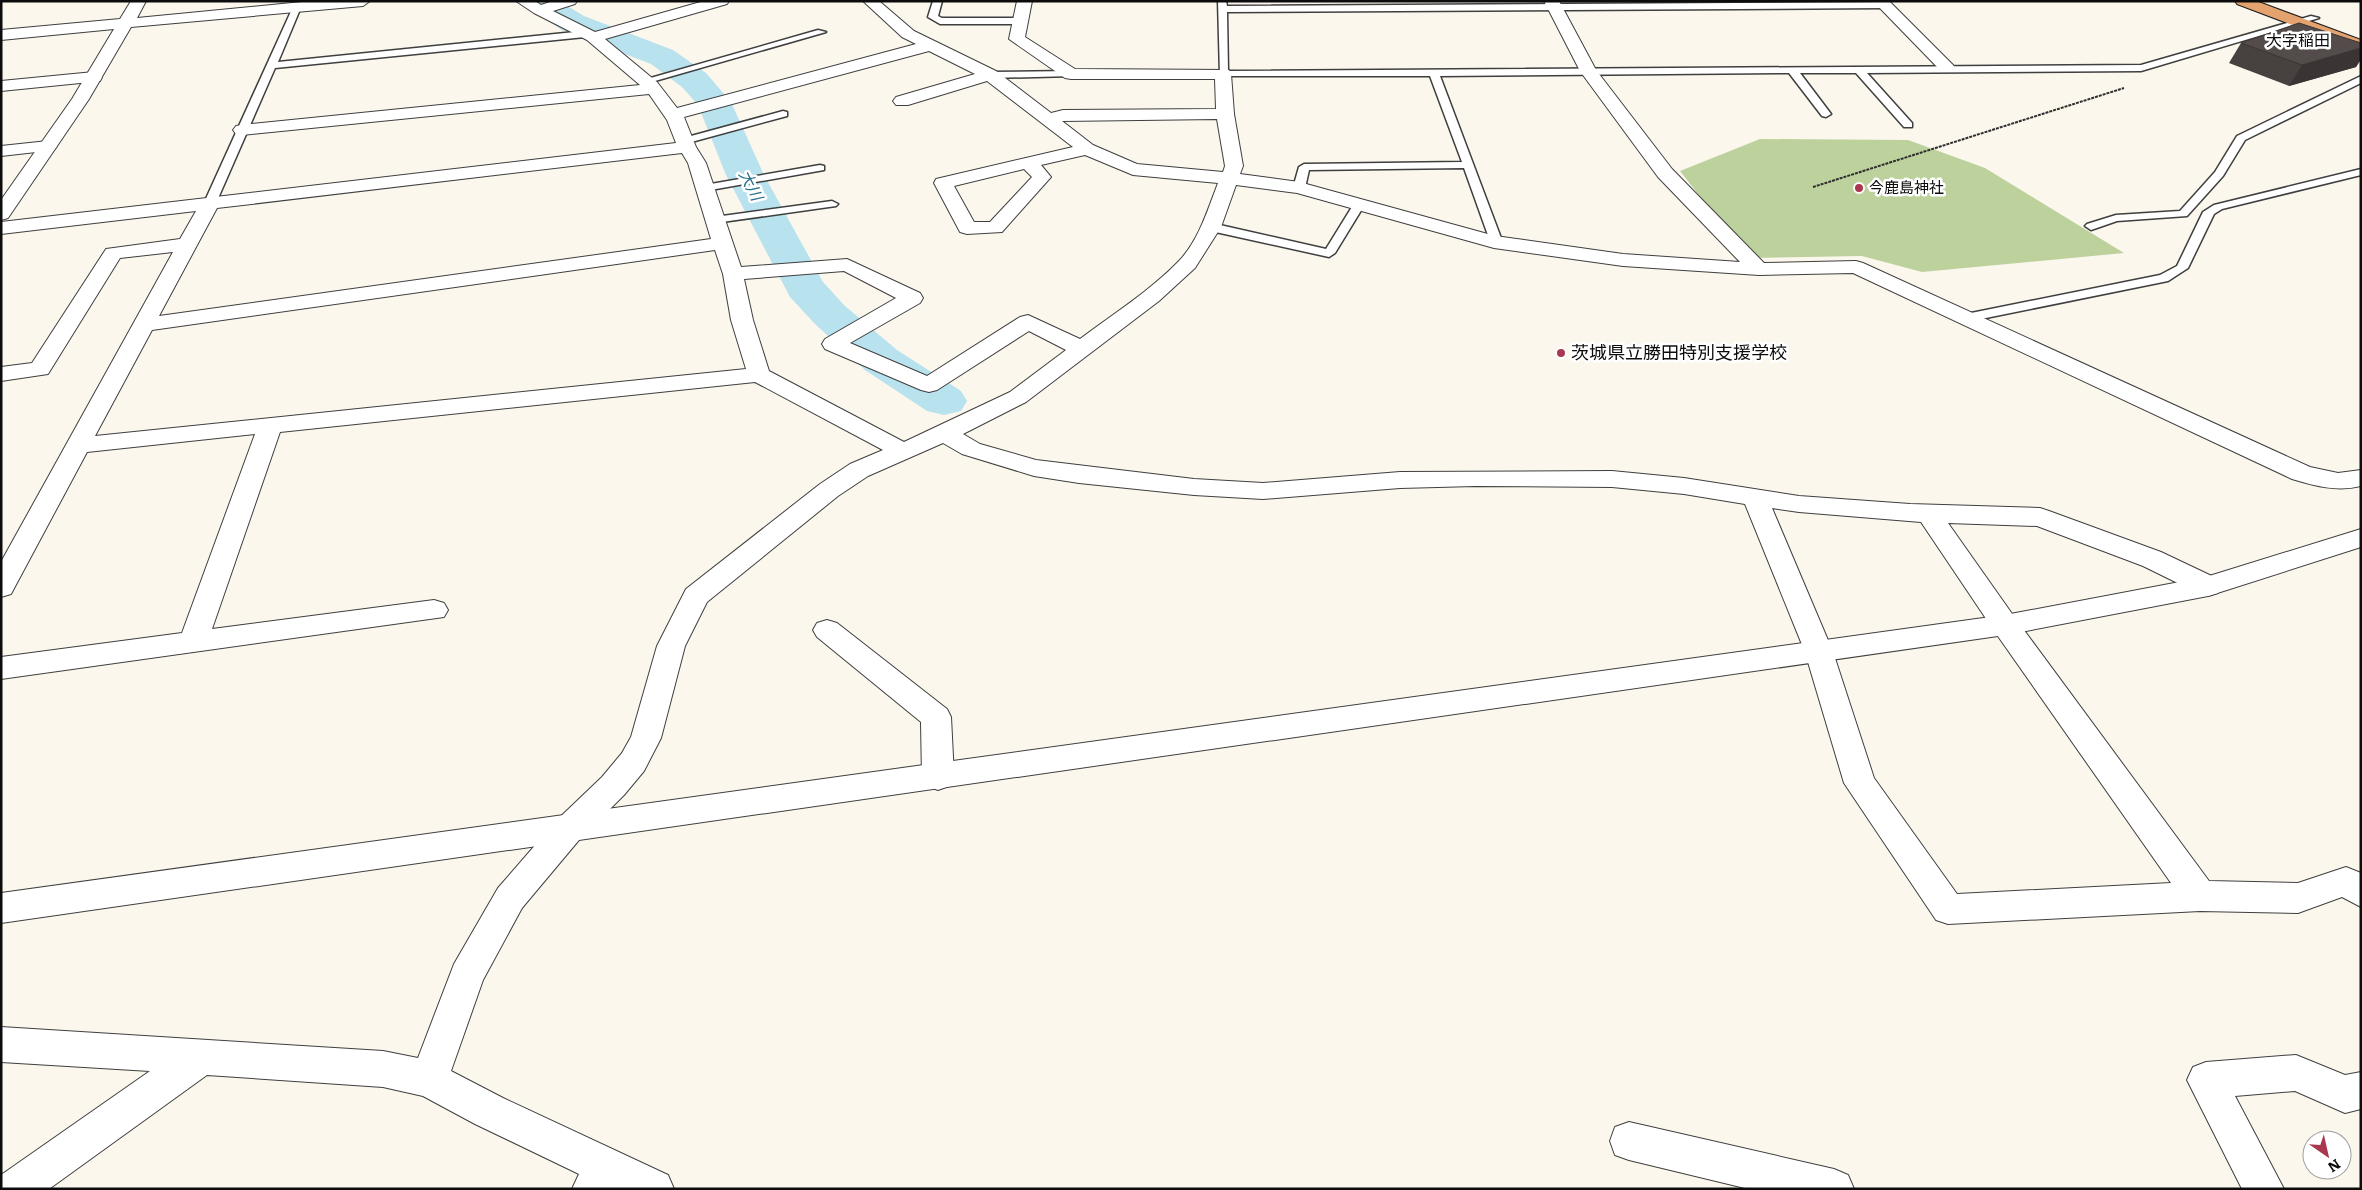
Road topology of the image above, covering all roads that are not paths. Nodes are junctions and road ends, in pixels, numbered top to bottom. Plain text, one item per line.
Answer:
1 (139, 1) edge
2 (363, 1) edge
3 (570, 1) edge
4 (722, 1) edge
5 (870, 1) edge
6 (938, 1) edge
7 (1025, 1) edge
8 (2242, 1) edge
9 (2271, 1) edge
10 (1882, 3) edge
11 (1553, 4) edge
12 (1605, 4) edge
13 (1781, 4) edge
14 (1222, 5) edge
15 (531, 6) edge
16 (297, 7) junction
17 (2314, 18) junction
18 (1021, 21) junction
19 (2297, 22) junction
20 (126, 23) junction
21 (821, 32) dead end
22 (1, 35) edge
23 (589, 35) junction
24 (2361, 35) edge
25 (931, 45) junction
26 (2361, 46) edge
27 (272, 65) junction
28 (1947, 68) junction
29 (1588, 70) junction
30 (1792, 70) junction
31 (1859, 70) junction
32 (1434, 72) junction
33 (1071, 74) junction
34 (1223, 74) junction
35 (990, 75) junction
36 (94, 77) junction
37 (2361, 79) edge
38 (649, 85) junction
39 (1, 86) edge
40 (902, 101) dead end
41 (783, 114) dead end
42 (1225, 114) junction
43 (1826, 114) dead end
44 (672, 115) junction
45 (1049, 120) junction
46 (1908, 125) dead end
47 (242, 130) junction
48 (686, 144) junction
49 (48, 146) junction
50 (1087, 149) junction
51 (1, 152) edge
52 (1028, 163) junction
53 (1468, 165) junction
54 (820, 168) dead end
55 (2361, 172) edge
56 (1230, 178) junction
57 (705, 188) junction
58 (1299, 188) junction
59 (210, 203) junction
60 (832, 204) dead end
61 (1359, 204) junction
62 (1, 214) edge
63 (716, 220) junction
64 (2091, 226) dead end
65 (1211, 227) junction
66 (1, 228) edge
67 (1494, 242) junction
68 (723, 243) junction
69 (188, 244) junction
70 (1759, 268) junction
71 (733, 274) junction
72 (1966, 318) junction
73 (144, 325) junction
74 (1082, 349) junction
75 (1, 374) edge
76 (760, 375) junction
77 (270, 425) junction
78 (945, 433) junction
79 (78, 445) junction
80 (902, 451) junction
81 (2361, 478) edge
82 (1755, 497) junction
83 (1928, 513) junction
84 (2361, 538) edge
85 (2208, 586) junction
86 (1, 587) edge
87 (434, 610) dead end
88 (2005, 625) junction
89 (827, 630) dead end
90 (194, 642) junction
91 (1819, 652) junction
92 (1, 668) edge
93 (938, 777) junction
94 (568, 830) junction
95 (2361, 892) edge
96 (2200, 896) junction
97 (1, 908) edge
98 (1, 1044) edge
99 (202, 1057) junction
100 (429, 1080) junction
101 (2361, 1090) edge
102 (1629, 1141) dead end
103 (600, 1179) edge
104 (15, 1189) edge
105 (654, 1189) edge
106 (1834, 1189) edge
107 (2264, 1189) edge

1 - 20 street
2 - 16 street
3 - 15 street
4 - 23 street
5 - 25 street
6 - 18 lane
7 - 18 street
8 - 19 highway
9 - 17 highway
10 - 13 lane
10 - 28 street
11 - 12 lane
11 - 14 lane
11 - 29 street
12 - 13 lane
14 - 34 lane
15 - 23 street
16 - 20 street
16 - 27 lane
17 - 19 lane
17 - 24 highway
18 - 33 street
19 - 26 highway
19 - 28 lane
20 - 22 street
20 - 36 street
21 - 38 lane
23 - 27 lane
23 - 38 street
25 - 35 street
25 - 44 street
27 - 47 lane
28 - 31 lane
29 - 30 lane
29 - 32 lane
29 - 70 street
30 - 31 lane
30 - 43 lane
31 - 46 lane
32 - 34 lane
32 - 53 lane
33 - 34 street
33 - 35 lane
34 - 42 street
35 - 40 street
35 - 45 street
36 - 39 street
36 - 49 street
37 - 64 lane
38 - 44 street
38 - 47 street
41 - 48 lane
42 - 45 street
42 - 56 street
44 - 48 street
45 - 50 street
47 - 59 lane
48 - 57 street
48 - 59 street
49 - 51 street
49 - 62 street
50 - 52 street
50 - 56 street
52 - 52 street
53 - 58 lane
53 - 67 lane
54 - 57 lane
55 - 72 lane
56 - 58 street
56 - 65 street
57 - 63 street
58 - 61 street
59 - 66 street
59 - 69 street
60 - 63 lane
61 - 65 lane
61 - 67 street
63 - 68 street
65 - 74 street
67 - 70 street
68 - 71 street
68 - 73 street
69 - 73 street
69 - 75 street
70 - 72 street
71 - 74 street
71 - 76 street
72 - 81 street
73 - 79 street
74 - 78 street
76 - 77 street
76 - 80 street
77 - 79 street
77 - 90 street
78 - 80 street
78 - 82 street
79 - 86 street
80 - 94 street
82 - 83 street
82 - 91 street
83 - 85 street
83 - 88 street
84 - 85 street
85 - 88 street
87 - 90 street
88 - 91 street
88 - 96 street
89 - 93 street
90 - 92 street
91 - 93 street
91 - 96 street
93 - 94 street
94 - 97 street
94 - 100 street
95 - 96 street
98 - 99 street
99 - 100 street
99 - 104 street
100 - 103 street
101 - 107 street
102 - 106 street
103 - 105 street

